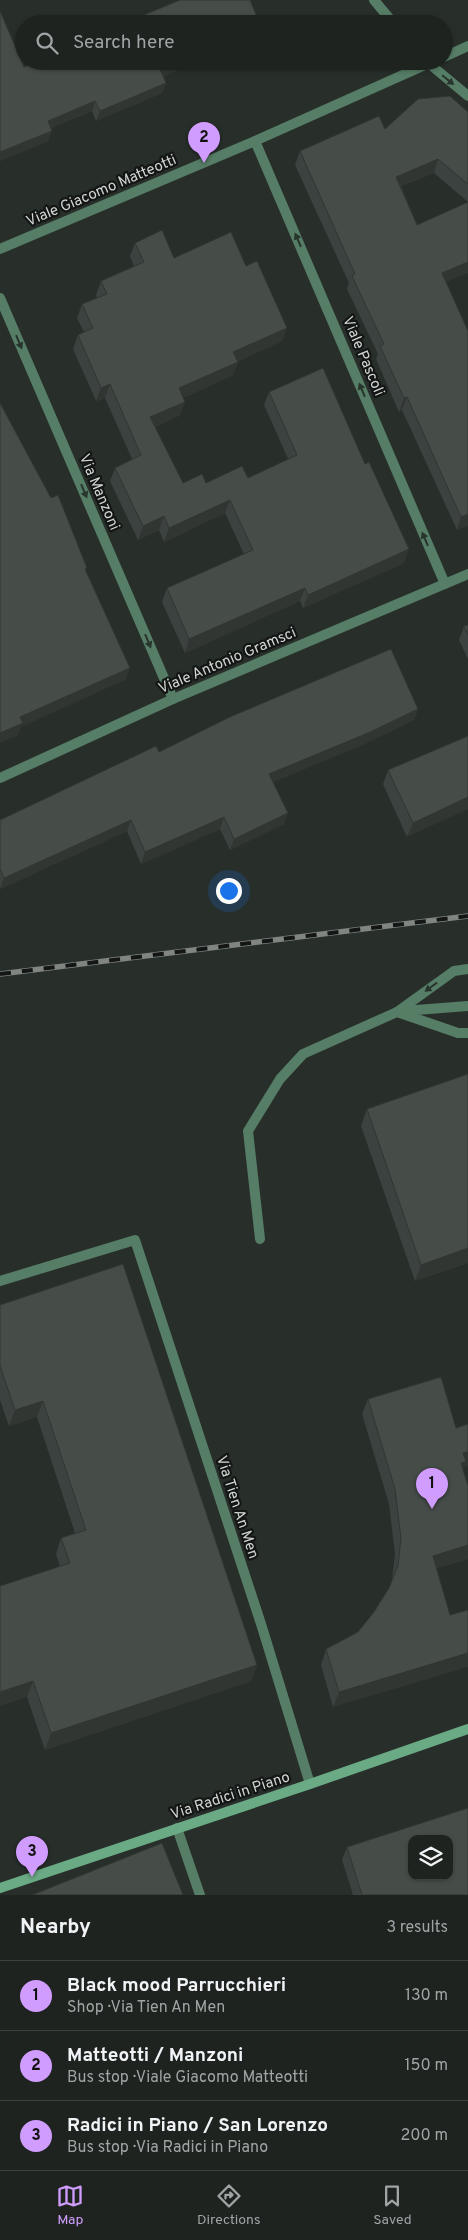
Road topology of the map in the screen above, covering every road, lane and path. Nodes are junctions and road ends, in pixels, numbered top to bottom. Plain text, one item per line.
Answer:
1 (374, 0) edge
2 (386, 15) edge
3 (468, 46) edge
4 (453, 53) edge
5 (412, 70) edge
6 (439, 70) edge
7 (468, 96) edge
8 (255, 141) junction
9 (0, 249) edge
10 (0, 298) edge
11 (468, 574) edge
12 (445, 584) junction
13 (174, 699) junction
14 (0, 778) edge
15 (468, 969) edge
16 (468, 1006) edge
17 (397, 1012) junction
18 (468, 1033) edge
19 (260, 1239) dead end
20 (0, 1281) edge
21 (468, 1729) edge
22 (310, 1784) junction
23 (177, 1828) junction
24 (0, 1888) edge
25 (200, 1895) edge

1 - 2 street
3 - 4 street
5 - 8 street, Viale Giacomo Matteotti
6 -> 7 street
8 - 9 street, Viale Giacomo Matteotti
12 -> 8 street, Viale Pascoli
10 -> 13 street, Via Manzoni
11 - 12 street, Viale Antonio Gramsci
12 - 13 street, Viale Antonio Gramsci
13 - 14 street, Viale Antonio Gramsci
15 -> 17 street
16 - 17 street
17 - 18 street
17 - 19 street
20 - 22 street, Via Tien An Men
21 - 22 street, Via Radici in Piano
22 - 23 street, Via Radici in Piano
23 - 24 street, Via Radici in Piano
23 - 25 street

